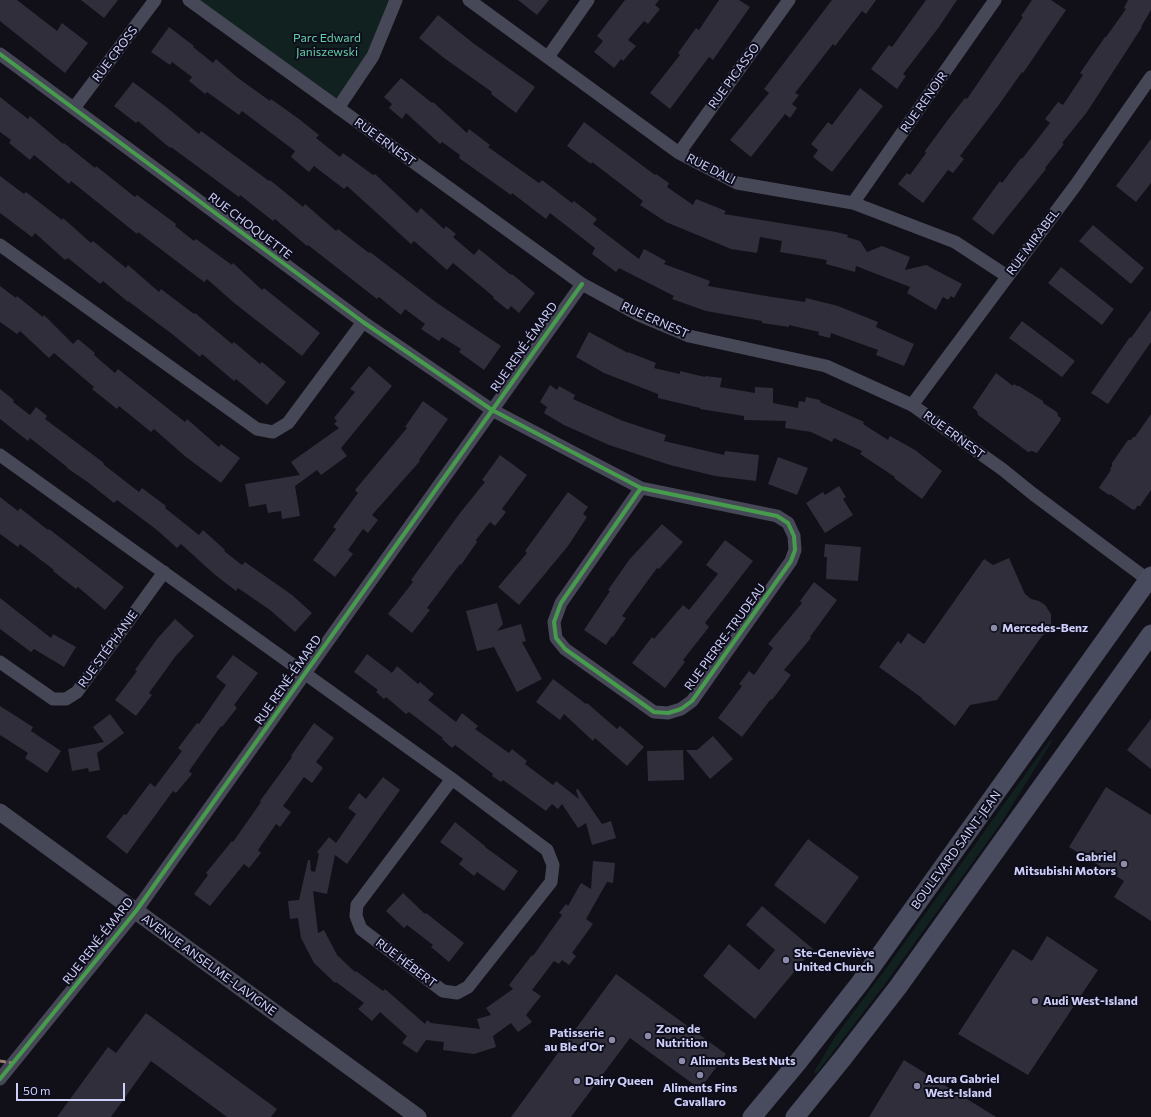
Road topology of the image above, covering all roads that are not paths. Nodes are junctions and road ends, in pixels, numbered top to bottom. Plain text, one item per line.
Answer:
1 (155, 0) edge
2 (189, 0) edge
3 (396, 0) edge
4 (469, 0) edge
5 (588, 0) edge
6 (789, 0) edge
7 (995, 0) edge
8 (0, 54) edge
9 (548, 57) junction
10 (1151, 77) edge
11 (74, 108) junction
12 (338, 108) junction
13 (679, 153) junction
14 (853, 203) junction
15 (0, 245) edge
16 (1008, 276) junction
17 (582, 284) junction
18 (362, 322) junction
19 (912, 405) junction
20 (492, 410) junction
21 (0, 455) edge
22 (641, 488) junction
23 (164, 572) junction
24 (1150, 579) edge
25 (1151, 634) edge
26 (0, 662) edge
27 (304, 674) junction
28 (452, 779) junction
29 (0, 812) edge
30 (136, 911) junction
31 (0, 1079) edge
32 (418, 1117) edge
33 (752, 1117) edge
34 (795, 1117) edge

1 - 11 street, RUE CROSS
2 - 12 street, RUE ERNEST
3 - 12 street
4 - 9 street, RUE DALI
5 - 9 street
6 - 13 street, RUE PICASSO
7 - 14 street, RUE RENOIR
8 - 11 street, RUE CHOQUETTE
9 - 13 street, RUE DALI
10 - 16 street, RUE MIRABEL
11 - 18 street, RUE CHOQUETTE
12 - 17 street, RUE ERNEST
13 - 14 street, RUE DALI
14 - 16 street, RUE DALI
15 - 18 street
16 - 19 street, RUE MIRABEL
17 - 19 street, RUE ERNEST
17 - 20 street, RUE RENÉ-ÉMARD
18 - 20 street, RUE CHOQUETTE
19 - 24 street, RUE ERNEST
20 - 22 street, RUE PIERRE-TRUDEAU
20 - 27 street, RUE RENÉ-ÉMARD
21 - 23 street
22 - 22 street, RUE PIERRE-TRUDEAU
23 - 26 street, RUE STÉPHANIE
23 - 27 street
24 - 33 main road, BOULEVARD SAINT-JEAN
25 - 34 main road
27 - 28 street, RUE HÉBERT
27 - 30 street, RUE RENÉ-ÉMARD
28 - 28 street, RUE HÉBERT
29 - 30 street, AVENUE ANSELME-LAVIGNE
30 - 31 street, RUE RENÉ-ÉMARD
30 - 32 street, AVENUE ANSELME-LAVIGNE

